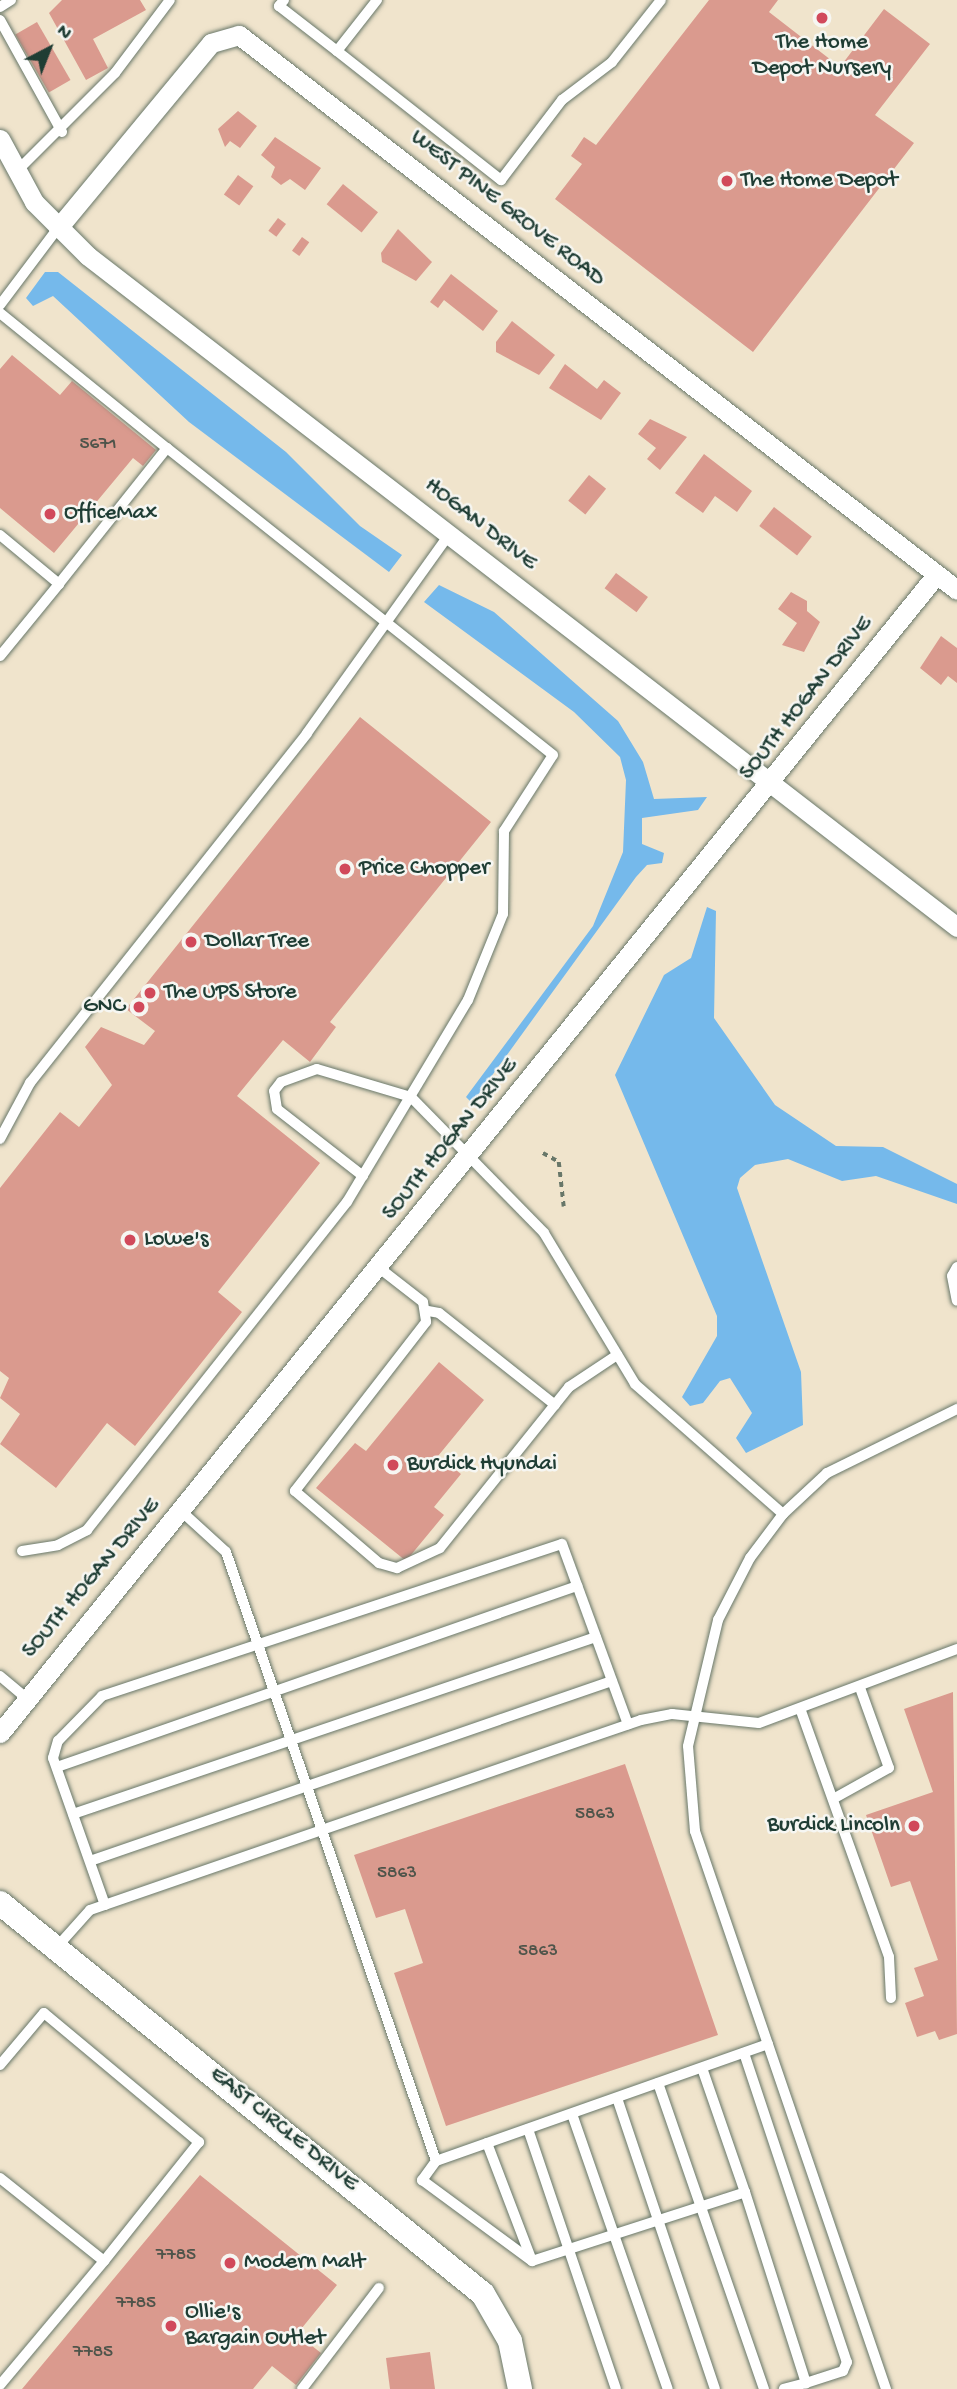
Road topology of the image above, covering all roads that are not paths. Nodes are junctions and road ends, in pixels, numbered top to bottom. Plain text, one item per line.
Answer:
1 (11, 0) edge
2 (170, 0) edge
3 (284, 0) edge
4 (377, 0) edge
5 (661, 0) edge
6 (0, 7) edge
7 (0, 20) edge
8 (337, 51) junction
9 (62, 132) junction
10 (0, 139) edge
11 (17, 171) junction
12 (58, 228) junction
13 (0, 305) edge
14 (0, 313) edge
15 (167, 448) junction
16 (450, 533) junction
17 (0, 535) edge
18 (936, 575) junction
19 (59, 584) junction
20 (957, 590) edge
21 (385, 618) junction
22 (0, 656) edge
23 (771, 784) junction
24 (957, 927) edge
25 (411, 1097) junction
26 (0, 1139) edge
27 (472, 1153) junction
28 (362, 1176) junction
29 (378, 1267) junction
30 (957, 1267) edge
31 (957, 1301) edge
32 (428, 1311) junction
33 (617, 1355) junction
34 (555, 1405) junction
35 (957, 1409) edge
36 (180, 1510) junction
37 (783, 1514) junction
38 (22, 1551) dead end
39 (577, 1586) junction
40 (596, 1637) junction
41 (258, 1644) junction
42 (957, 1649) edge
43 (0, 1676) edge
44 (612, 1681) junction
45 (860, 1688) junction
46 (275, 1695) junction
47 (26, 1698) junction
48 (801, 1711) junction
49 (693, 1714) junction
50 (628, 1724) junction
51 (0, 1733) edge
52 (291, 1741) junction
53 (57, 1767) junction
54 (307, 1787) junction
55 (832, 1799) junction
56 (73, 1814) junction
57 (322, 1830) junction
58 (89, 1861) junction
59 (0, 1903) edge
60 (105, 1905) junction
61 (56, 1948) junction
62 (891, 1998) dead end
63 (768, 2044) junction
64 (744, 2053) junction
65 (0, 2065) edge
66 (702, 2068) junction
67 (658, 2083) junction
68 (617, 2098) junction
69 (572, 2114) junction
70 (528, 2129) junction
71 (487, 2143) junction
72 (436, 2161) junction
73 (0, 2178) edge
74 (745, 2192) junction
75 (704, 2206) junction
76 (661, 2220) junction
77 (613, 2235) junction
78 (570, 2249) junction
79 (104, 2261) junction
80 (532, 2262) junction
81 (379, 2288) dead end
82 (806, 2383) junction
83 (0, 2385) edge
84 (883, 2388) edge
85 (302, 2389) edge
86 (520, 2389) edge
87 (616, 2389) edge
88 (668, 2389) edge
89 (715, 2389) edge
90 (764, 2389) edge
91 (784, 2389) edge

1 - 6 lane
2 - 9 lane
3 - 8 lane
4 - 8 lane
5 - 8 lane
7 - 9 lane
9 - 11 lane
10 - 11 street, HOGAN DRIVE
11 - 12 street, HOGAN DRIVE
12 - 13 lane
12 - 16 street, HOGAN DRIVE
12 - 18 street, WEST PINE GROVE ROAD
14 - 15 lane
15 - 19 lane
15 - 21 lane
16 - 21 lane
16 - 23 street, HOGAN DRIVE
17 - 19 lane
18 - 20 street, WEST PINE GROVE ROAD
18 - 23 street, SOUTH HOGAN DRIVE
19 - 22 lane
21 - 25 lane
21 - 26 lane
23 - 24 street, HOGAN DRIVE
23 - 27 street, SOUTH HOGAN DRIVE
25 - 27 lane
25 - 28 lane
25 - 28 lane
27 - 29 street, SOUTH HOGAN DRIVE
27 - 33 lane
28 - 38 lane
29 - 32 lane
29 - 36 street, SOUTH HOGAN DRIVE
30 - 31 lane
32 - 34 lane
32 - 34 lane
33 - 34 lane
33 - 37 lane
35 - 37 lane
36 - 41 lane
36 - 47 street, SOUTH HOGAN DRIVE
37 - 49 lane
39 - 40 lane
39 - 41 lane
39 - 46 lane
40 - 44 lane
40 - 52 lane
41 - 46 lane
41 - 53 lane
42 - 45 lane
43 - 47 lane
44 - 50 lane
44 - 54 lane
45 - 48 lane
45 - 55 lane
46 - 52 lane
46 - 53 lane
47 - 51 street, SOUTH HOGAN DRIVE
48 - 49 lane
48 - 55 lane
49 - 50 lane
49 - 63 lane
50 - 57 lane
52 - 54 lane
52 - 56 lane
53 - 56 lane
54 - 57 lane
54 - 58 lane
55 - 62 lane
56 - 58 lane
57 - 60 lane
57 - 72 lane
58 - 60 lane
59 - 61 street, EAST CIRCLE DRIVE
60 - 61 lane
61 - 86 street, EAST CIRCLE DRIVE
63 - 64 lane
63 - 84 lane
64 - 66 lane
64 - 82 lane
65 - 79 lane
66 - 67 lane
66 - 74 lane
67 - 68 lane
67 - 75 lane
68 - 69 lane
68 - 76 lane
69 - 70 lane
69 - 77 lane
70 - 71 lane
70 - 78 lane
71 - 72 lane
71 - 80 lane
72 - 80 lane
73 - 79 lane
74 - 75 lane
74 - 82 lane
75 - 76 lane
75 - 90 lane
76 - 77 lane
76 - 89 lane
77 - 78 lane
77 - 88 lane
78 - 80 lane
78 - 87 lane
79 - 83 lane
81 - 85 lane
82 - 91 lane

